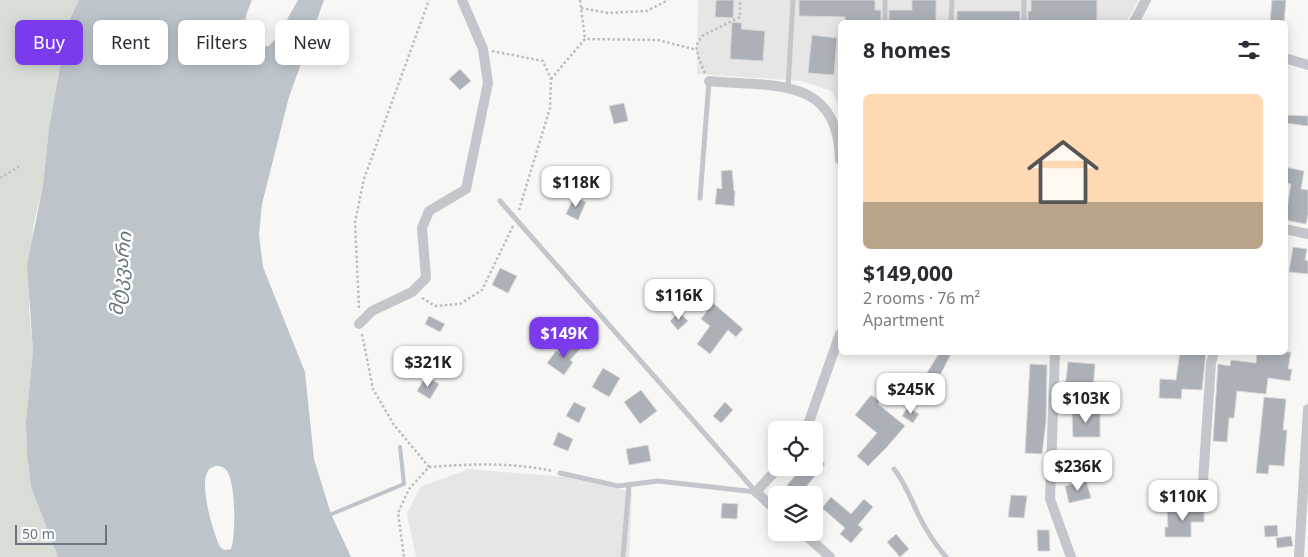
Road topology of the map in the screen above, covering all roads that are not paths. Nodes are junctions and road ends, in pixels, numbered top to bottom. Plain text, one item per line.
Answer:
1 (462, 0) edge
2 (793, 0) edge
3 (885, 0) edge
4 (952, 0) edge
5 (1024, 0) edge
6 (1146, 0) edge
7 (885, 20) edge
8 (951, 20) edge
9 (1024, 20) edge
10 (1135, 20) edge
11 (1288, 59) edge
12 (1308, 64) edge
13 (709, 81) joint
14 (788, 88) junction
15 (838, 142) edge
16 (700, 198) dead end
17 (500, 200) dead end
18 (1288, 230) edge
19 (1308, 234) edge
20 (360, 324) road end
21 (838, 340) edge
22 (1055, 355) edge
23 (1213, 355) edge
24 (1308, 409) edge
25 (809, 421) edge
26 (894, 469) dead end
27 (560, 473) road end
28 (771, 476) edge
29 (630, 485) junction
30 (756, 492) junction
31 (1202, 496) dead end
32 (768, 503) edge
33 (812, 541) edge
34 (623, 557) edge
35 (830, 557) edge
36 (946, 557) edge
37 (1070, 557) edge
38 (1300, 557) edge

1 - 20 street
2 - 14 lane
3 - 7 lane
4 - 8 lane
5 - 9 lane
6 - 10 street
11 - 12 street
13 - 14 street
13 - 16 lane
14 - 15 street
17 - 30 lane
18 - 19 street
21 - 25 street
22 - 37 street
23 - 31 street
24 - 38 street
26 - 36 lane
27 - 29 lane
28 - 30 street
29 - 30 lane
29 - 34 lane
30 - 32 street
33 - 35 street

